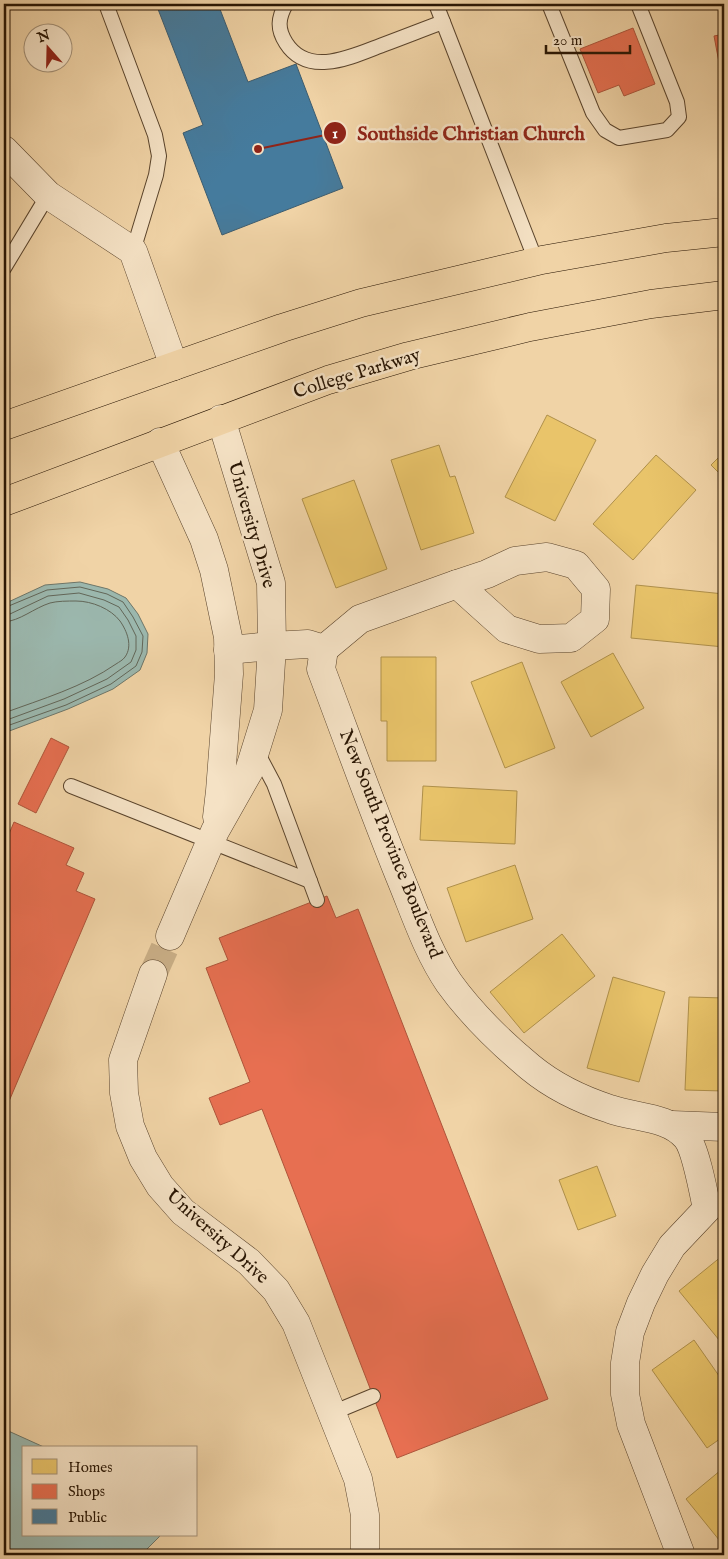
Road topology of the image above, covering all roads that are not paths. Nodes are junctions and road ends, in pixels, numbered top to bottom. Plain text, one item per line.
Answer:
1 (106, 4) edge
2 (286, 4) edge
3 (436, 4) edge
4 (549, 4) edge
5 (638, 4) edge
6 (443, 22) junction
7 (4, 150) edge
8 (48, 195) junction
9 (724, 232) edge
10 (133, 251) junction
11 (536, 262) junction
12 (4, 268) edge
13 (724, 295) edge
14 (174, 366) junction
15 (221, 419) junction
16 (4, 426) edge
17 (160, 442) junction
18 (4, 502) edge
19 (457, 584) junction
20 (272, 646) junction
21 (324, 649) junction
22 (228, 650) junction
23 (256, 749) junction
24 (71, 786) dead end
25 (213, 836) junction
26 (310, 881) junction
27 (317, 900) dead end
28 (170, 936) tunnel mouth
29 (153, 974) tunnel mouth
30 (672, 1124) junction
31 (724, 1127) edge
32 (716, 1201) edge
33 (374, 1396) dead end
34 (332, 1413) junction
35 (365, 1555) edge
36 (681, 1555) edge

1 - 10 lane
2 - 6 lane
3 - 6 lane
4 - 5 lane
6 - 11 lane
7 - 8 street
8 - 10 street
8 - 12 lane
9 - 11 main road
10 - 14 street
11 - 14 main road
13 - 15 main road, College Parkway
14 - 16 main road
15 - 17 main road, College Parkway
15 - 20 street, University Drive
17 - 18 main road, College Parkway
17 - 22 street, University Drive
19 - 19 street
19 - 21 street
20 - 21 street
20 - 22 street
20 - 23 street, University Drive
21 - 30 street, New South Province Boulevard
22 - 25 street, University Drive
23 - 25 street, University Drive
23 - 26 lane
24 - 25 lane
25 - 26 lane
25 - 28 street, University Drive
26 - 27 lane
29 - 34 street, University Drive
30 - 31 street, New South Province Boulevard
30 - 32 street
32 - 36 street
33 - 34 lane
34 - 35 street, University Drive

